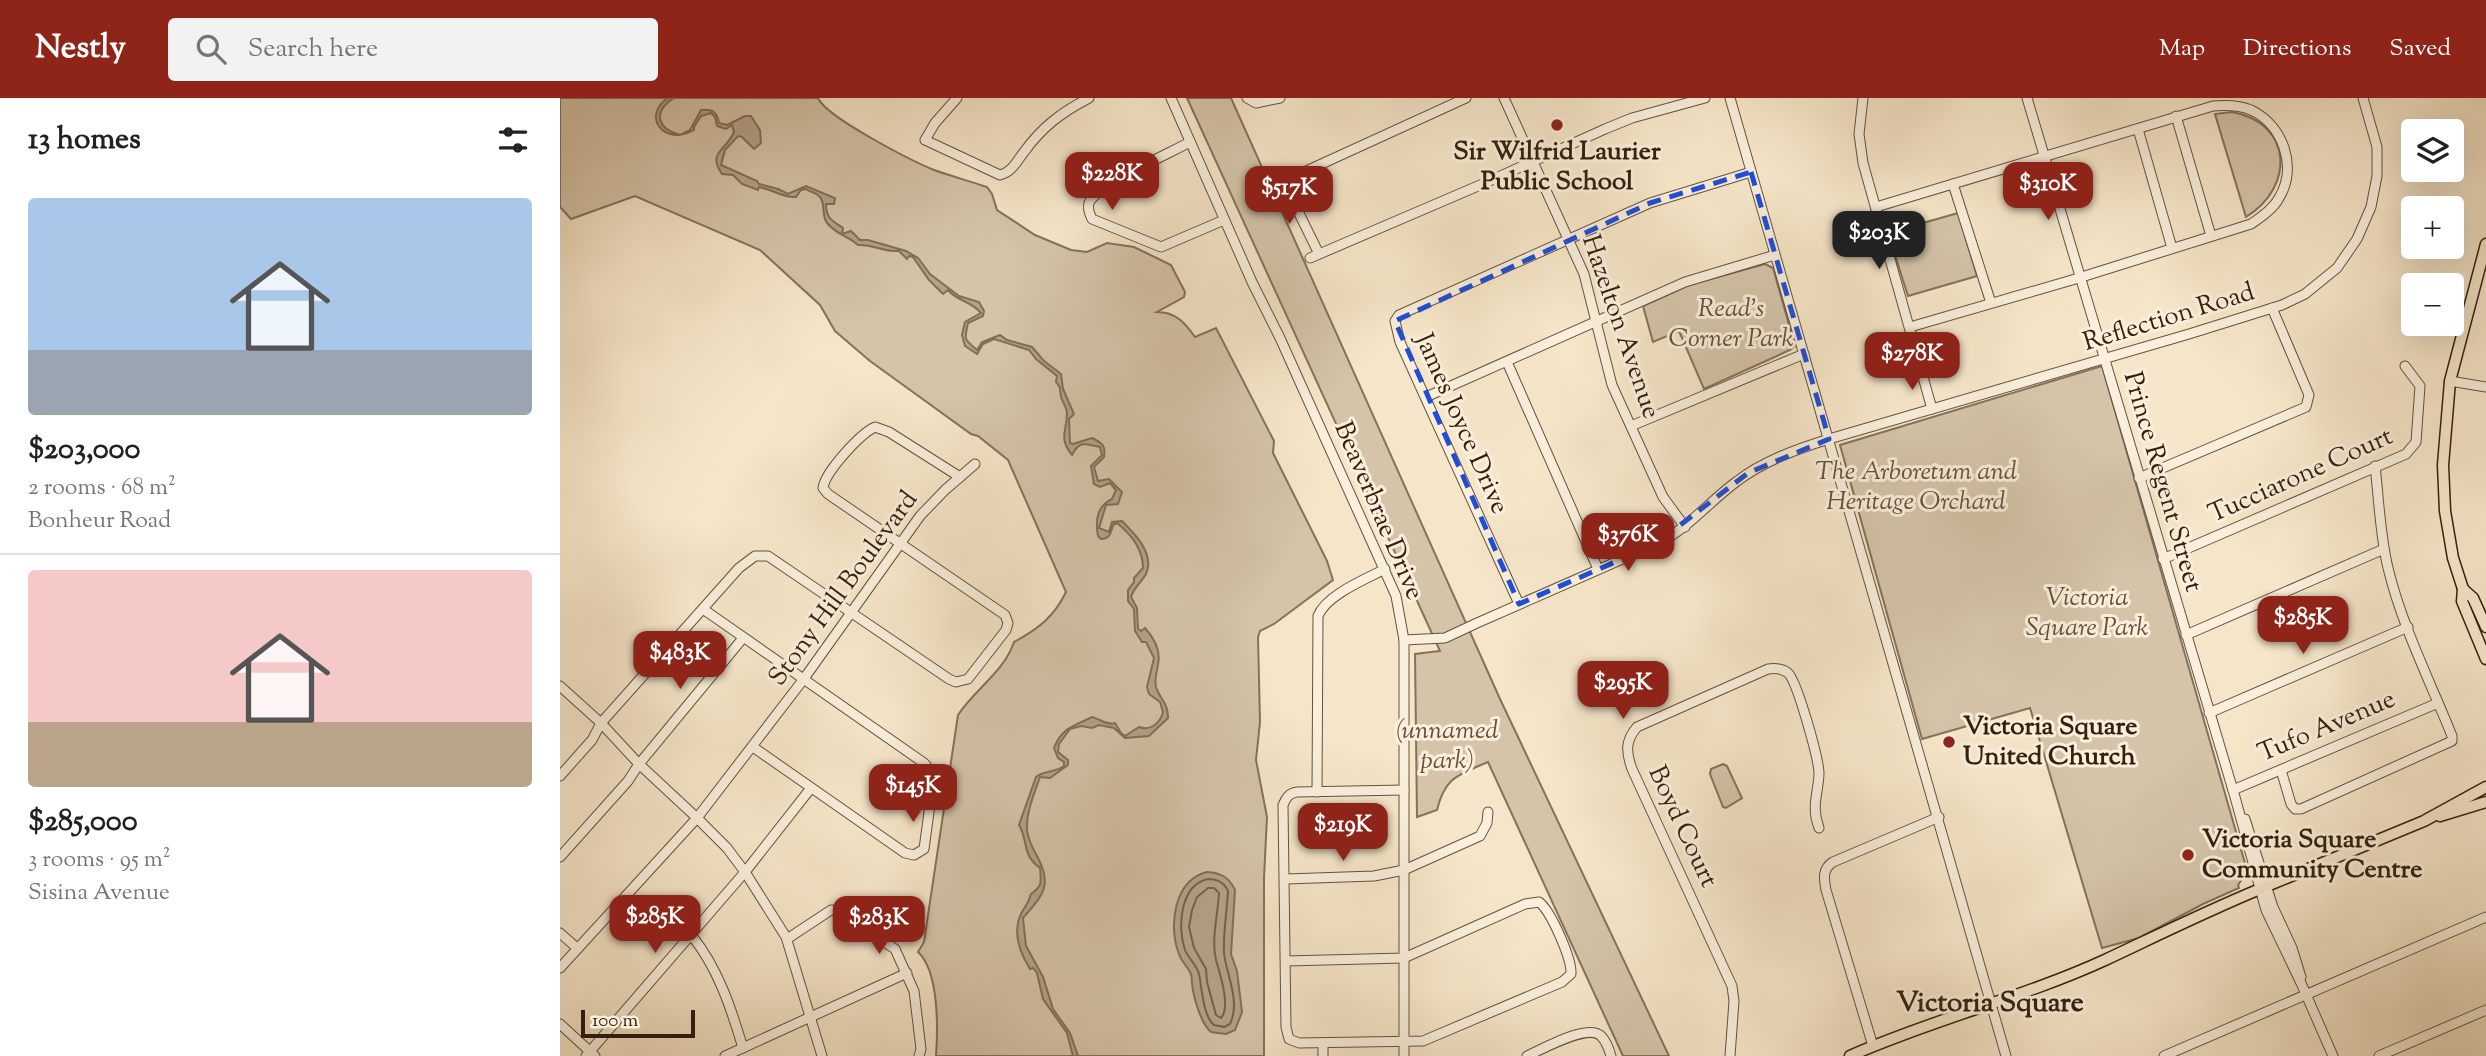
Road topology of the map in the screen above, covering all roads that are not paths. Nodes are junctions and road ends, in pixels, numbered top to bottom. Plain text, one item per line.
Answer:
1 (957, 98) edge
2 (1089, 98) edge
3 (1171, 98) edge
4 (1247, 98) edge
5 (1280, 98) edge
6 (1466, 98) edge
7 (1504, 98) edge
8 (1705, 98) edge
9 (1730, 98) edge
10 (1863, 98) edge
11 (2027, 98) edge
12 (2363, 98) edge
13 (2176, 116) junction
14 (2138, 129) junction
15 (1190, 142) junction
16 (2043, 158) junction
17 (1532, 162) junction
18 (1751, 172) junction
19 (1954, 184) junction
20 (1876, 207) junction
21 (1224, 220) junction
22 (2211, 236) junction
23 (1568, 239) junction
24 (2486, 244) edge
25 (2172, 248) junction
26 (1775, 255) junction
27 (2081, 277) junction
28 (1991, 303) junction
29 (2272, 308) junction
30 (1595, 321) junction
31 (1910, 327) junction
32 (1804, 354) junction
33 (2104, 360) junction
34 (1507, 362) junction
35 (2406, 366) dead end
36 (2450, 381) junction
37 (2486, 387) edge
38 (1426, 397) junction
39 (1932, 409) junction
40 (1631, 426) junction
41 (1829, 439) junction
42 (975, 464) dead end
43 (2375, 466) junction
44 (960, 477) junction
45 (2139, 478) junction
46 (1685, 527) junction
47 (899, 543) junction
48 (2384, 550) junction
49 (2163, 559) junction
50 (1385, 569) junction
51 (1598, 569) junction
52 (2463, 589) junction
53 (1519, 604) junction
54 (703, 610) junction
55 (852, 613) junction
56 (2408, 627) junction
57 (2486, 627) edge
58 (2186, 635) junction
59 (744, 638) junction
60 (1404, 640) junction
61 (2486, 659) edge
62 (803, 680) junction
63 (560, 686) edge
64 (2438, 703) junction
65 (2209, 713) junction
66 (601, 723) junction
67 (754, 747) junction
68 (639, 764) junction
69 (2281, 770) junction
70 (560, 776) edge
71 (2486, 787) edge
72 (811, 788) junction
73 (1404, 790) junction
74 (1317, 792) junction
75 (2234, 793) junction
76 (2486, 802) edge
77 (1488, 813) dead end
78 (1939, 817) junction
79 (697, 818) junction
80 (2424, 821) junction
81 (1819, 828) dead end
82 (560, 858) edge
83 (1404, 870) junction
84 (745, 872) junction
85 (1286, 880) junction
86 (2263, 887) junction
87 (2486, 917) edge
88 (560, 933) edge
89 (691, 936) junction
90 (787, 939) junction
91 (577, 948) junction
92 (1404, 958) junction
93 (1286, 961) junction
94 (560, 968) edge
95 (907, 973) junction
96 (2306, 995) junction
97 (1990, 1003) junction
98 (2486, 1010) edge
99 (811, 1017) junction
100 (560, 1024) edge
101 (1323, 1043) junction
102 (1404, 1043) junction
103 (1873, 1046) junction
104 (743, 1048) junction
105 (591, 1054) edge
106 (725, 1056) edge
107 (822, 1056) edge
108 (919, 1056) edge
109 (1323, 1056) edge
110 (1404, 1056) edge
111 (1527, 1056) edge
112 (1611, 1056) edge
113 (1730, 1056) edge
114 (1850, 1056) edge
115 (2006, 1056) edge
116 (2164, 1056) edge
117 (2333, 1056) edge
118 (2379, 1056) edge

1 - 2 street
3 - 15 street, Beaverbrae Drive
4 - 5 street
6 - 17 street
7 - 17 street, Hazelton Avenue
8 - 17 street
9 - 18 street
10 - 20 street
11 - 16 street, Prince Regent Street
12 - 29 street, Reflection Road
13 - 14 street
13 - 22 street
13 - 22 street
14 - 16 street
14 - 25 street
15 - 21 street, Beaverbrae Drive
15 - 21 street
16 - 19 street
16 - 27 street, Prince Regent Street
17 - 23 street, Hazelton Avenue
18 - 23 street
18 - 26 street
19 - 20 street
19 - 28 street
20 - 31 street
21 - 50 street, Beaverbrae Drive
22 - 25 street
23 - 30 street, Hazelton Avenue
23 - 38 street, James Joyce Drive
24 - 36 main road
25 - 27 street
26 - 30 street
26 - 32 street
27 - 28 street
27 - 33 street, Prince Regent Street
28 - 31 street
29 - 33 street, Reflection Road
29 - 45 street
30 - 34 street
30 - 40 street, Hazelton Avenue
31 - 39 street
32 - 40 street
32 - 41 street
33 - 39 street, Reflection Road
33 - 45 street, Prince Regent Street
34 - 38 street
34 - 51 street
35 - 43 street, Tucciarone Court
36 - 37 street
36 - 52 main road
38 - 53 street, James Joyce Drive
39 - 41 street, Reflection Road
40 - 46 street, Hazelton Avenue
41 - 46 street, Reflection Road
41 - 78 street
42 - 44 street, Stony Hill Boulevard
43 - 48 street
43 - 49 street, Tucciarone Court
44 - 47 street, Stony Hill Boulevard
44 - 47 street
45 - 49 street, Prince Regent Street
46 - 51 street, Reflection Road
47 - 55 street, Stony Hill Boulevard
47 - 55 street
48 - 56 street
48 - 58 street
49 - 58 street, Prince Regent Street
50 - 60 street, Beaverbrae Drive
50 - 74 street
51 - 53 street, Reflection Road
52 - 57 main road
52 - 61 main road
53 - 60 street, Reflection Road
54 - 55 street
54 - 59 street
54 - 66 street
55 - 62 street, Stony Hill Boulevard
56 - 64 street
56 - 65 street
58 - 65 street, Prince Regent Street
59 - 62 street
59 - 68 street
60 - 73 street, Beaverbrae Drive
62 - 67 street, Stony Hill Boulevard
62 - 72 street
63 - 66 street
64 - 69 street, Tufo Avenue
64 - 69 street
65 - 75 street, Prince Regent Street
66 - 68 street
66 - 70 street
67 - 72 street
67 - 79 street, Stony Hill Boulevard
68 - 79 street
68 - 82 street
69 - 75 street, Tufo Avenue
71 - 80 main road
72 - 84 street
73 - 74 street
73 - 83 street, Beaverbrae Drive
74 - 85 street
75 - 86 street, Prince Regent Street
76 - 80 main road
77 - 83 street
78 - 97 street
78 - 103 street
79 - 84 street
79 - 91 street, Stony Hill Boulevard
80 - 86 main road
81 - 113 street, Boyd Court
83 - 85 street
83 - 92 street, Beaverbrae Drive
84 - 89 street
84 - 90 street
85 - 93 street
86 - 96 street, Prince Regent Street
86 - 97 main road
87 - 96 street
88 - 91 street
89 - 104 street
89 - 105 street
90 - 95 street
90 - 99 street
91 - 94 street, Stony Hill Boulevard
92 - 93 street
92 - 102 street, Beaverbrae Drive
92 - 102 street
93 - 101 street
95 - 99 street
95 - 108 street
96 - 116 street
96 - 117 street, Prince Regent Street
97 - 103 main road
97 - 115 street
98 - 118 street
99 - 104 street
99 - 107 street
100 - 105 street
101 - 102 street
101 - 109 street
102 - 110 street, Beaverbrae Drive
103 - 114 main road
104 - 106 street
111 - 112 street

